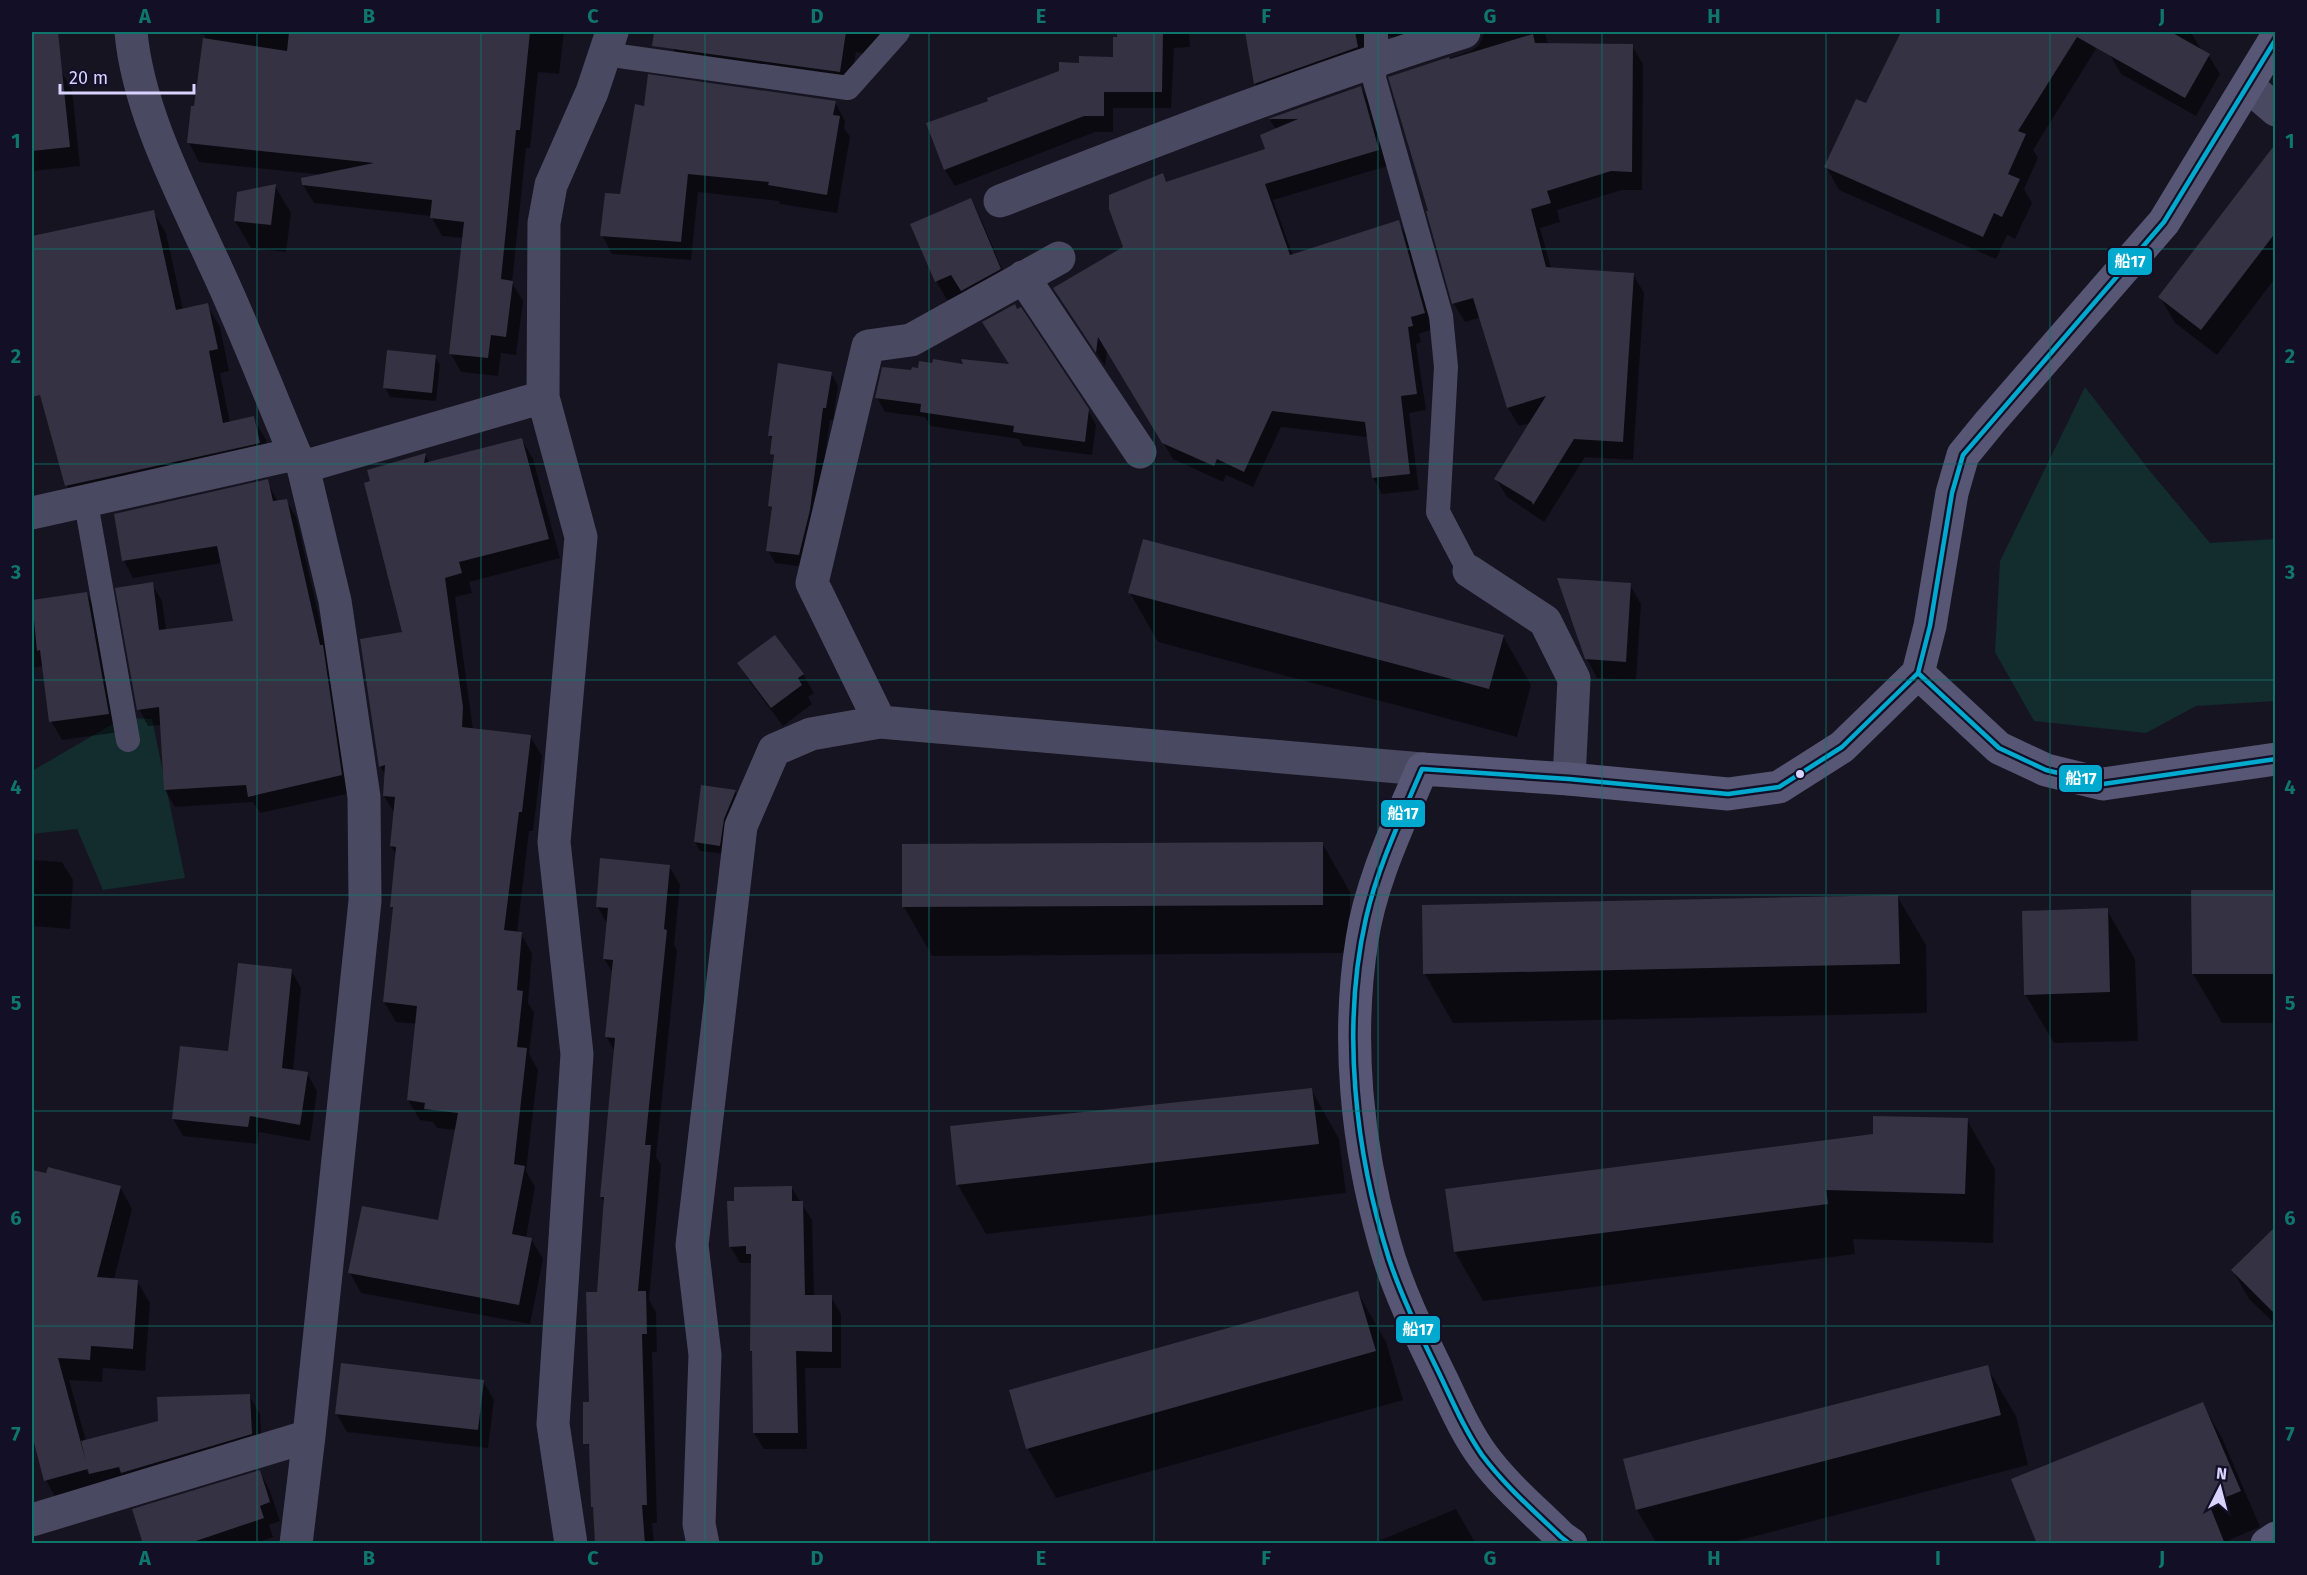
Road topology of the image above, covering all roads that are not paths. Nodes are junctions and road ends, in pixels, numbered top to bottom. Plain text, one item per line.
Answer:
1 (131, 32) edge
2 (898, 32) edge
3 (1464, 32) edge
4 (2276, 38) edge
5 (608, 43) edge
6 (1376, 45) edge
7 (2248, 86) junction
8 (2276, 110) edge
9 (1000, 201) dead end
10 (1059, 258) dead end
11 (1023, 277) junction
12 (543, 397) junction
13 (1140, 452) dead end
14 (299, 460) junction
15 (86, 502) junction
16 (32, 513) edge
17 (1469, 571) joint
18 (1918, 673) junction
19 (880, 722) junction
20 (128, 740) dead end
21 (2276, 759) edge
22 (1422, 769) junction
23 (1569, 779) junction
24 (309, 1436) junction
25 (32, 1520) edge
26 (2276, 1538) edge
27 (296, 1544) edge
28 (571, 1544) edge
29 (703, 1544) edge
30 (1571, 1544) edge
31 (2267, 1544) edge

1 - 14 street
2 - 5 lane
3 - 6 street
4 - 7 street
5 - 12 street
6 - 9 street
6 - 17 lane
7 - 8 street
7 - 18 street
10 - 11 street
11 - 13 street
11 - 19 street
12 - 14 street
12 - 28 street
14 - 15 street
14 - 24 street
15 - 16 street
15 - 20 lane
17 - 23 street
18 - 21 street
18 - 23 street
19 - 22 street
19 - 29 street
22 - 23 street
22 - 30 street
24 - 25 street
24 - 27 street
26 - 31 street

